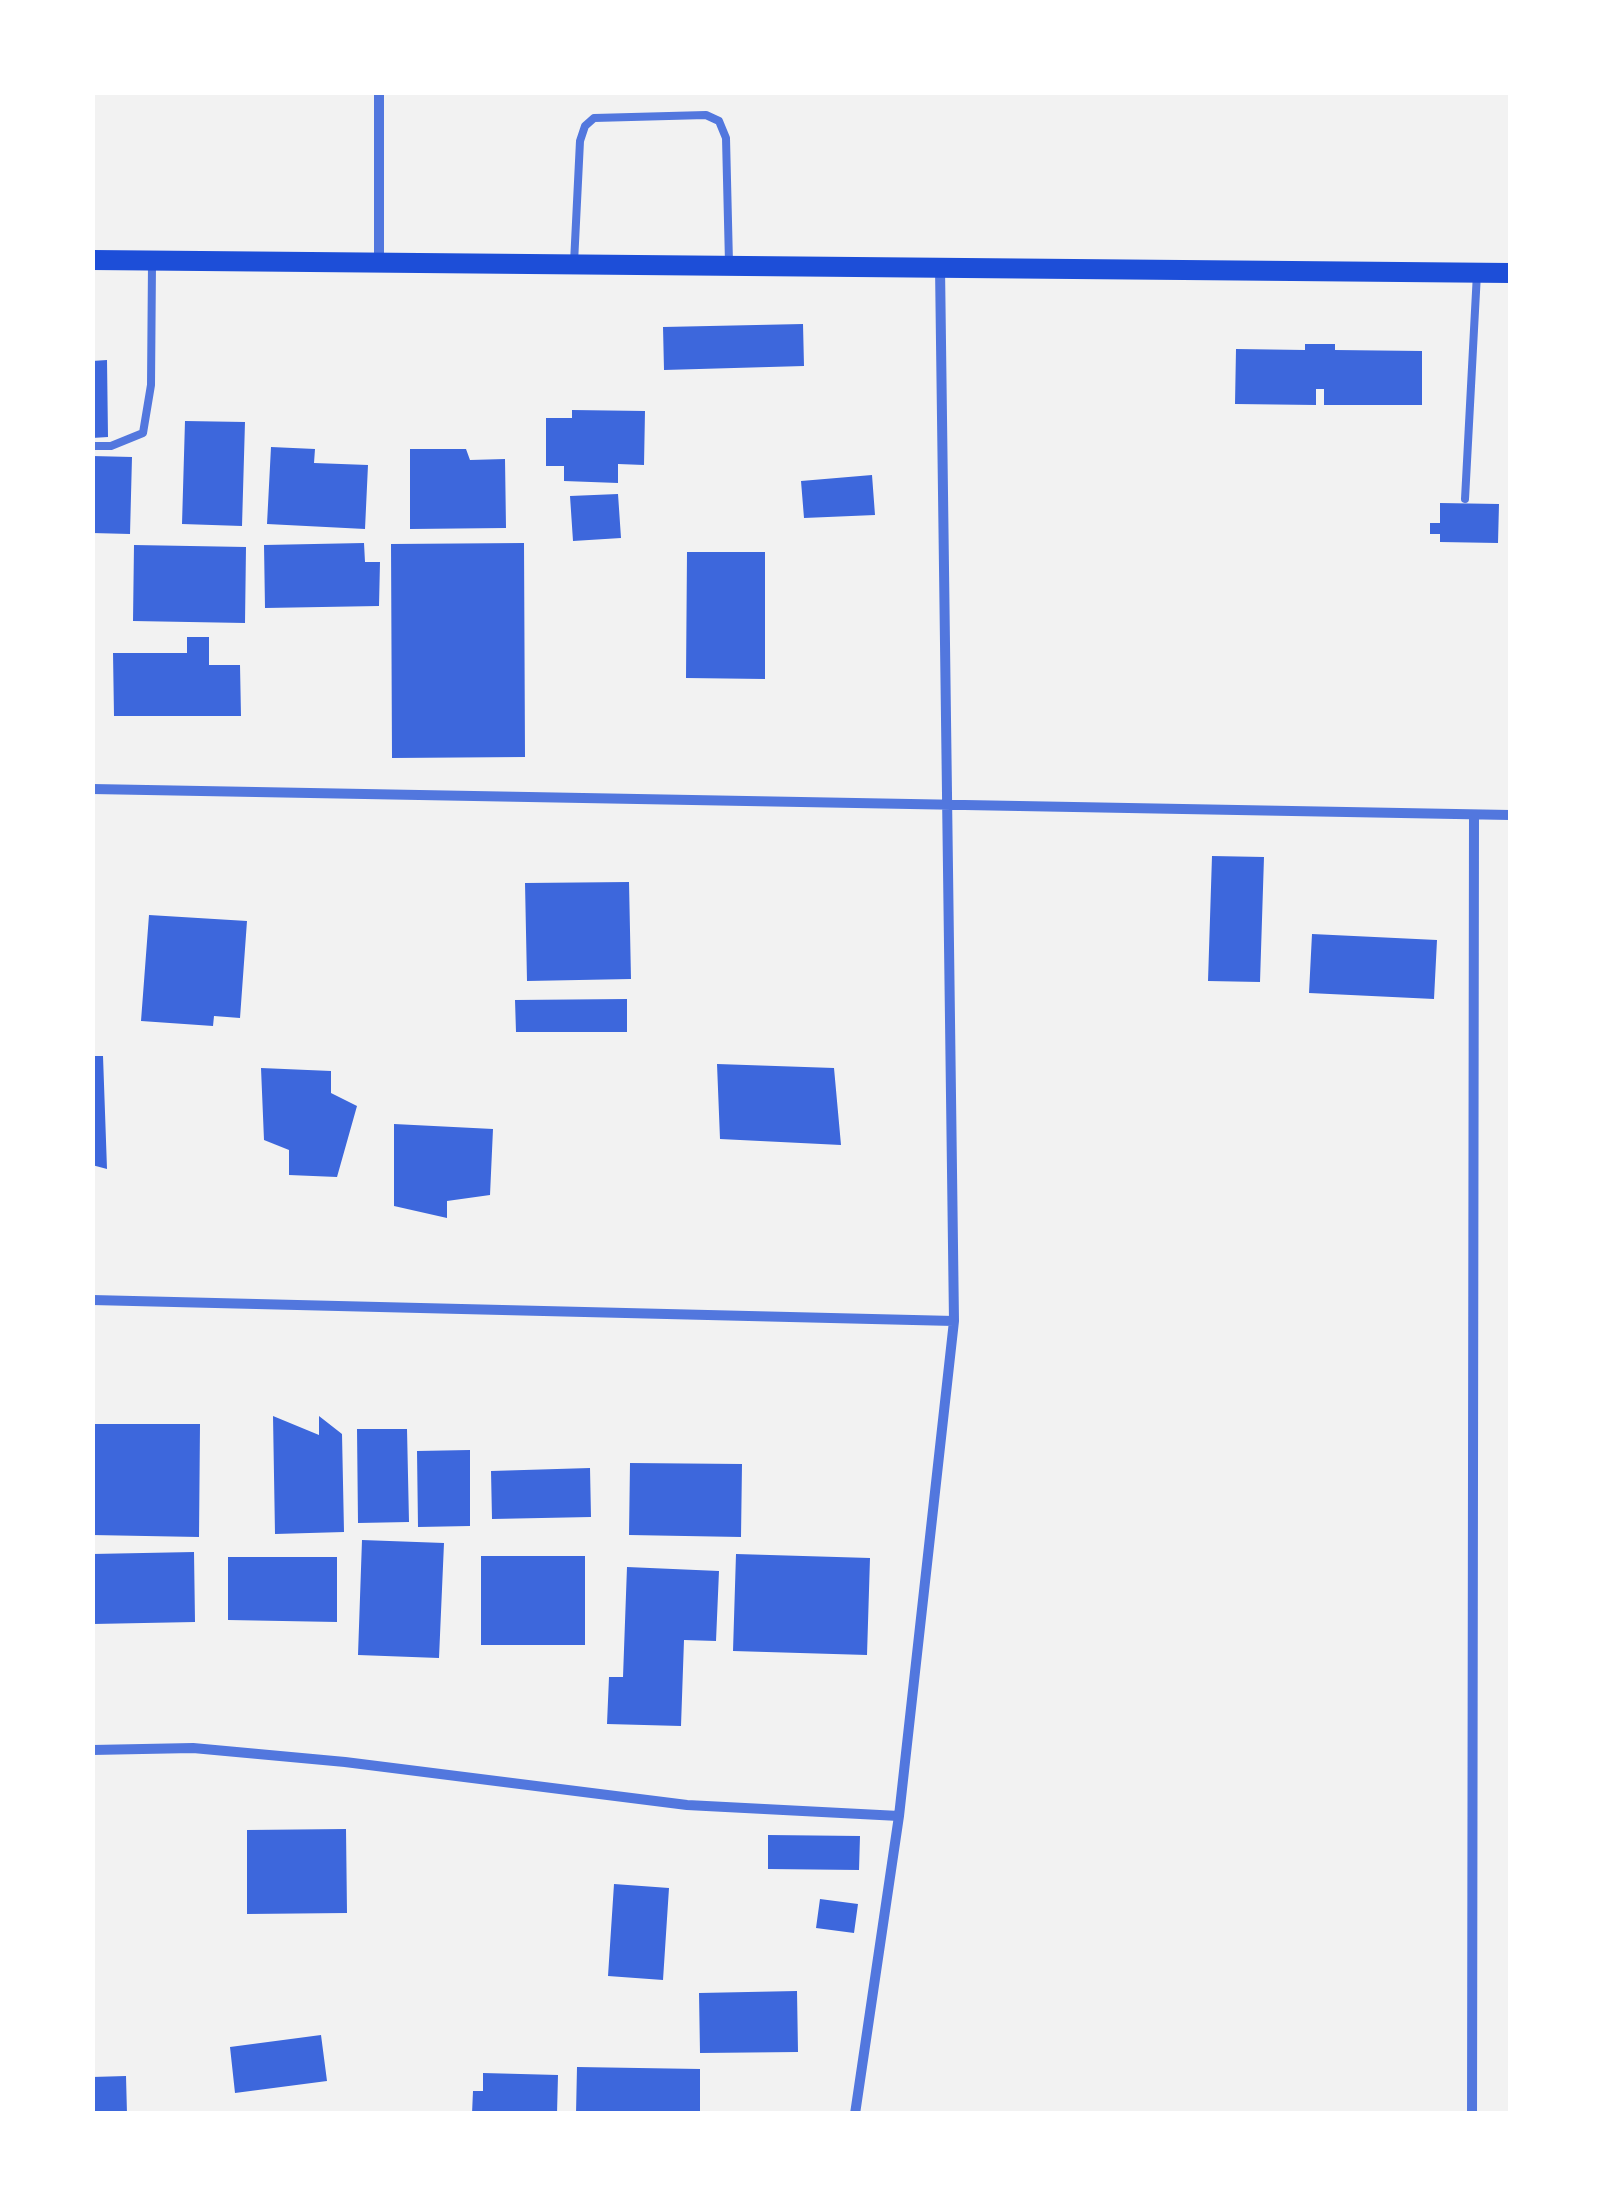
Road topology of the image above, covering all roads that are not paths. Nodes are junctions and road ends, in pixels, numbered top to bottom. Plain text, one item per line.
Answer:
1 (379, 92) edge
2 (92, 260) edge
3 (152, 260) junction
4 (379, 262) junction
5 (574, 264) junction
6 (729, 264) junction
7 (940, 266) junction
8 (1477, 273) junction
9 (1510, 273) edge
10 (92, 446) edge
11 (1465, 499) dead end
12 (92, 788) edge
13 (948, 805) junction
14 (1474, 815) junction
15 (1510, 815) edge
16 (92, 1300) edge
17 (954, 1320) junction
18 (92, 1750) edge
19 (900, 1816) junction
20 (855, 2114) edge
21 (1472, 2114) edge

1 - 4 street
2 - 3 main road
3 - 4 main road
3 - 10 lane
4 - 5 main road
5 - 6 main road
5 - 6 lane
6 - 7 main road
7 - 8 main road
7 - 13 street
8 - 9 main road
8 - 11 lane
12 - 13 street
13 - 14 street
13 - 17 street
14 - 15 street
14 - 21 street
16 - 17 street
17 - 19 street
18 - 19 street
19 - 20 street

